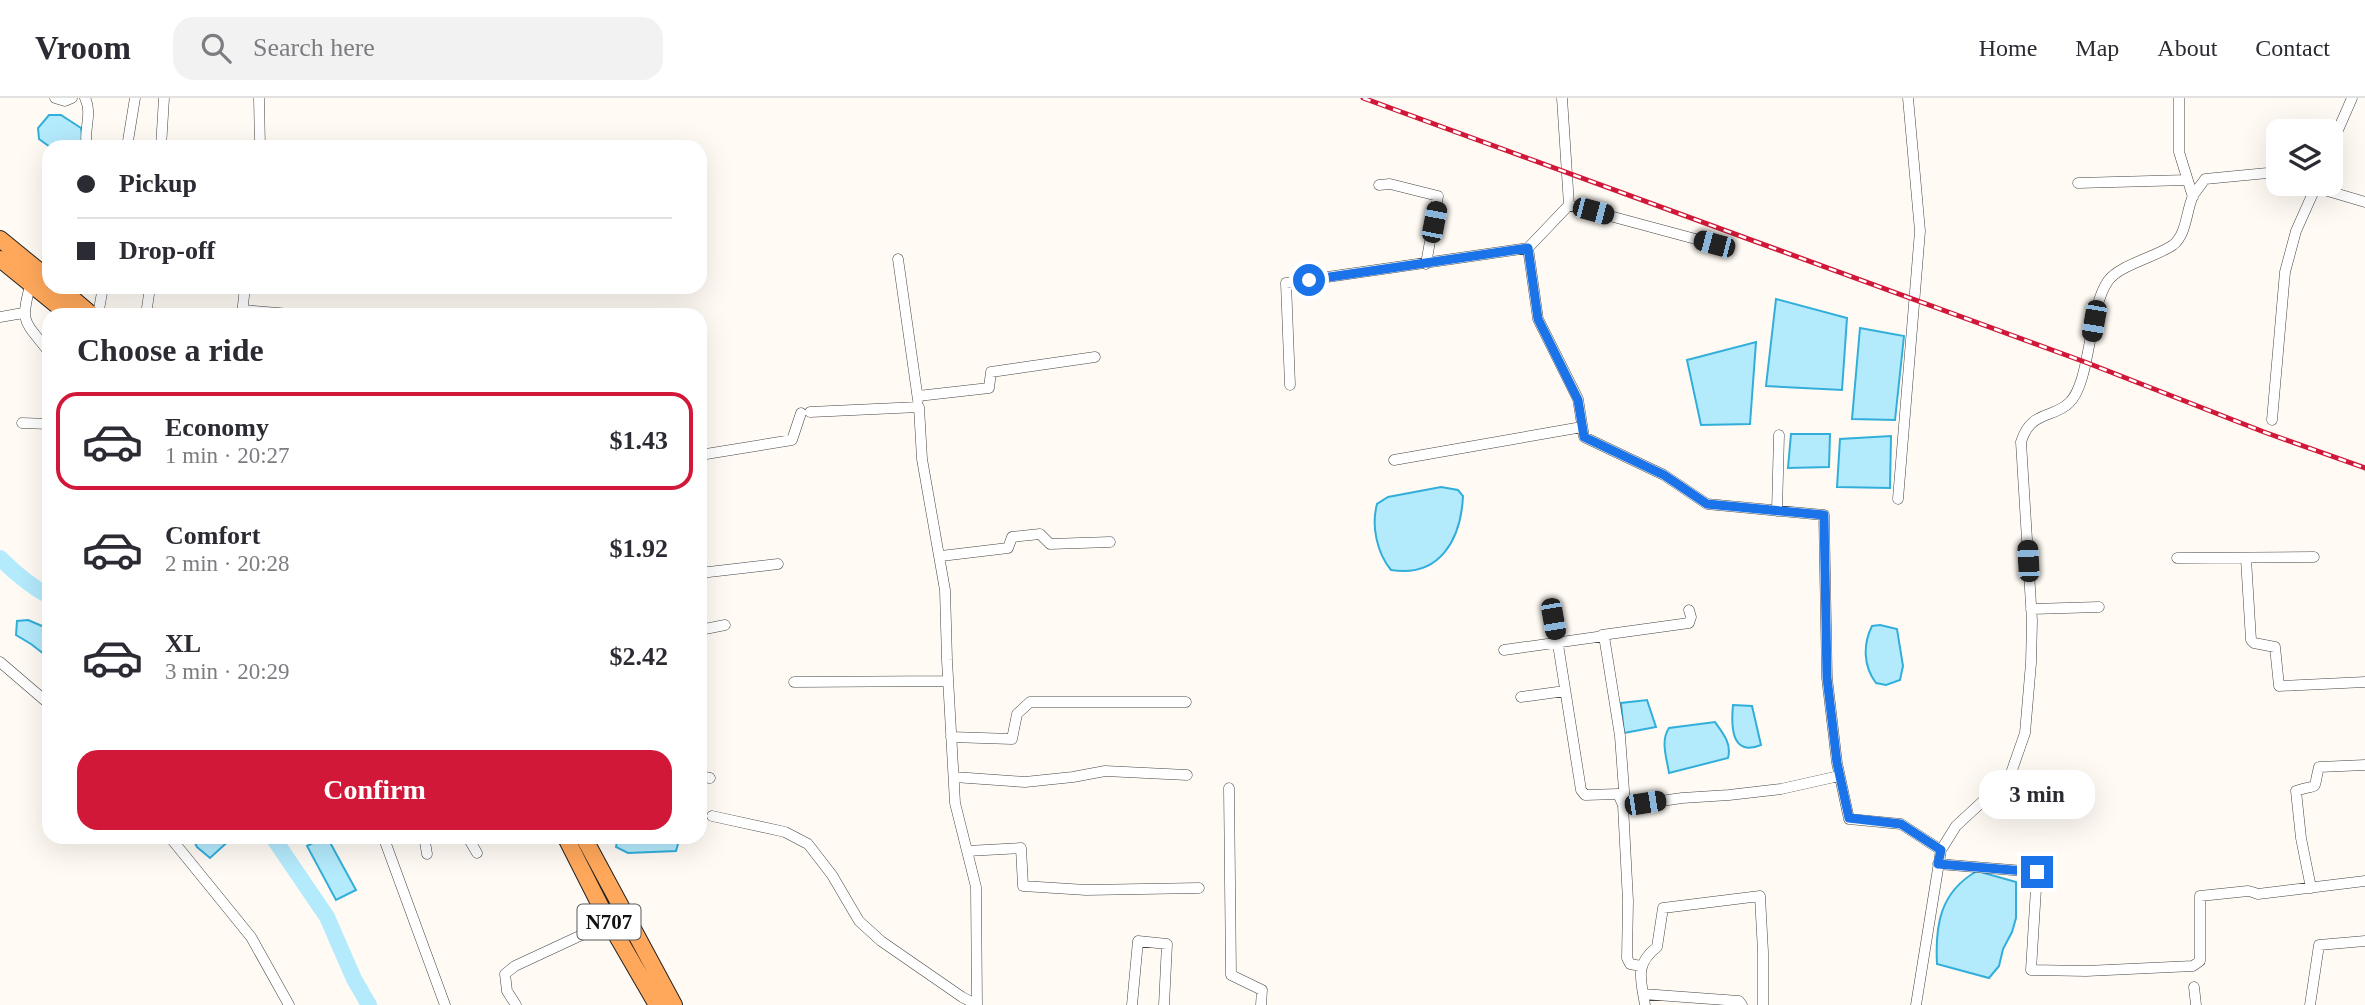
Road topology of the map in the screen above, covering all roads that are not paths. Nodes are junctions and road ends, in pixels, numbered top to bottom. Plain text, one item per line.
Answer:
1 (55, 98) edge
2 (72, 98) edge
3 (86, 98) edge
4 (135, 98) edge
5 (164, 98) edge
6 (259, 98) edge
7 (1562, 98) edge
8 (1908, 98) edge
9 (2179, 98) edge
10 (2352, 98) edge
11 (2343, 119) edge
12 (85, 140) edge
13 (128, 140) edge
14 (161, 140) edge
15 (260, 140) edge
16 (2266, 173) edge
17 (2187, 180) junction
18 (2077, 183) dead end
19 (1379, 185) dead end
20 (2312, 196) edge
21 (2343, 196) edge
22 (2193, 197) junction
23 (2365, 202) edge
24 (1569, 205) junction
25 (0, 239) edge
26 (1714, 244) dead end
27 (1528, 248) junction
28 (0, 259) edge
29 (898, 259) dead end
30 (1426, 264) junction
31 (34, 267) junction
32 (42, 273) edge
33 (30, 284) junction
34 (42, 294) edge
35 (43, 294) edge
36 (70, 294) edge
37 (60, 308) edge
38 (85, 308) edge
39 (23, 313) junction
40 (0, 317) edge
41 (42, 343) edge
42 (1095, 357) dead end
43 (1290, 385) dead end
44 (918, 396) junction
45 (919, 407) junction
46 (2272, 420) dead end
47 (22, 423) dead end
48 (42, 424) edge
49 (1582, 427) junction
50 (1779, 435) dead end
51 (707, 454) edge
52 (1394, 460) dead end
53 (1898, 499) dead end
54 (1777, 511) junction
55 (1110, 542) dead end
56 (941, 556) junction
57 (2314, 556) dead end
58 (2177, 558) dead end
59 (2246, 559) junction
60 (778, 564) dead end
61 (707, 572) edge
62 (2099, 607) dead end
63 (2031, 609) junction
64 (1689, 610) dead end
65 (1553, 619) dead end
66 (725, 625) dead end
67 (707, 629) edge
68 (1602, 635) junction
69 (1558, 643) junction
70 (1504, 650) dead end
71 (0, 662) edge
72 (948, 681) junction
73 (794, 682) dead end
74 (2365, 682) edge
75 (1565, 691) junction
76 (1521, 697) dead end
77 (42, 698) edge
78 (1186, 702) dead end
79 (951, 737) junction
80 (2365, 765) edge
81 (1187, 775) dead end
82 (1839, 776) junction
83 (954, 777) junction
84 (1229, 788) dead end
85 (712, 816) dead end
86 (175, 844) edge
87 (386, 844) edge
88 (425, 844) edge
89 (472, 844) edge
90 (569, 844) edge
91 (587, 844) edge
92 (967, 850) junction
93 (1941, 850) junction
94 (477, 853) dead end
95 (427, 854) dead end
96 (1938, 864) junction
97 (2365, 881) edge
98 (1199, 888) dead end
99 (2311, 888) junction
100 (606, 917) junction
101 (2365, 941) edge
102 (1641, 966) junction
103 (2194, 987) dead end
104 (1644, 1000) edge
105 (289, 1005) edge
106 (445, 1005) edge
107 (516, 1005) edge
108 (657, 1005) edge
109 (674, 1005) edge
110 (1132, 1005) edge
111 (1164, 1005) edge
112 (1261, 1005) edge
113 (1742, 1005) edge
114 (1763, 1005) edge
115 (1916, 1005) edge
116 (2196, 1005) edge
117 (2309, 1005) edge

1 - 2 street
3 - 12 street
4 - 13 street
5 - 14 street
6 - 15 street
7 - 24 street
8 - 53 street
9 - 17 street
10 - 11 street
16 - 22 street
17 - 18 street
17 - 22 street
19 - 30 street
20 - 46 street
21 - 23 street
22 - 63 street
24 - 26 street
24 - 27 street
25 - 31 highway
27 - 30 street
27 - 49 street
28 - 33 highway
29 - 44 street
30 - 43 street
31 - 32 highway
31 - 33 street
33 - 34 highway
33 - 39 street
35 - 37 highway
36 - 38 highway
39 - 40 street
39 - 41 street
42 - 44 street
44 - 45 street
45 - 51 street
45 - 56 street
47 - 48 street
49 - 52 street
49 - 54 street
50 - 54 street
54 - 82 street
55 - 56 street
56 - 72 street
57 - 59 street
58 - 59 street
59 - 74 street
60 - 61 street
62 - 63 street
63 - 93 street
64 - 68 street
65 - 69 street
66 - 67 street
68 - 69 street
68 - 82 street
69 - 70 street
69 - 75 street
71 - 77 street
72 - 73 street
72 - 79 street
75 - 76 street
75 - 102 street
78 - 79 street
79 - 83 street
80 - 99 street
81 - 83 street
82 - 93 street
83 - 92 street
84 - 112 street
85 - 92 street
86 - 105 street
87 - 106 street
88 - 95 street
89 - 94 street
90 - 100 highway, N707
91 - 109 highway, N707
92 - 98 street
93 - 96 street
96 - 99 street
96 - 115 street
97 - 99 street
100 - 107 street
100 - 108 highway, N707
101 - 117 street
102 - 104 street
102 - 114 street
103 - 116 street
104 - 113 street
110 - 111 street

